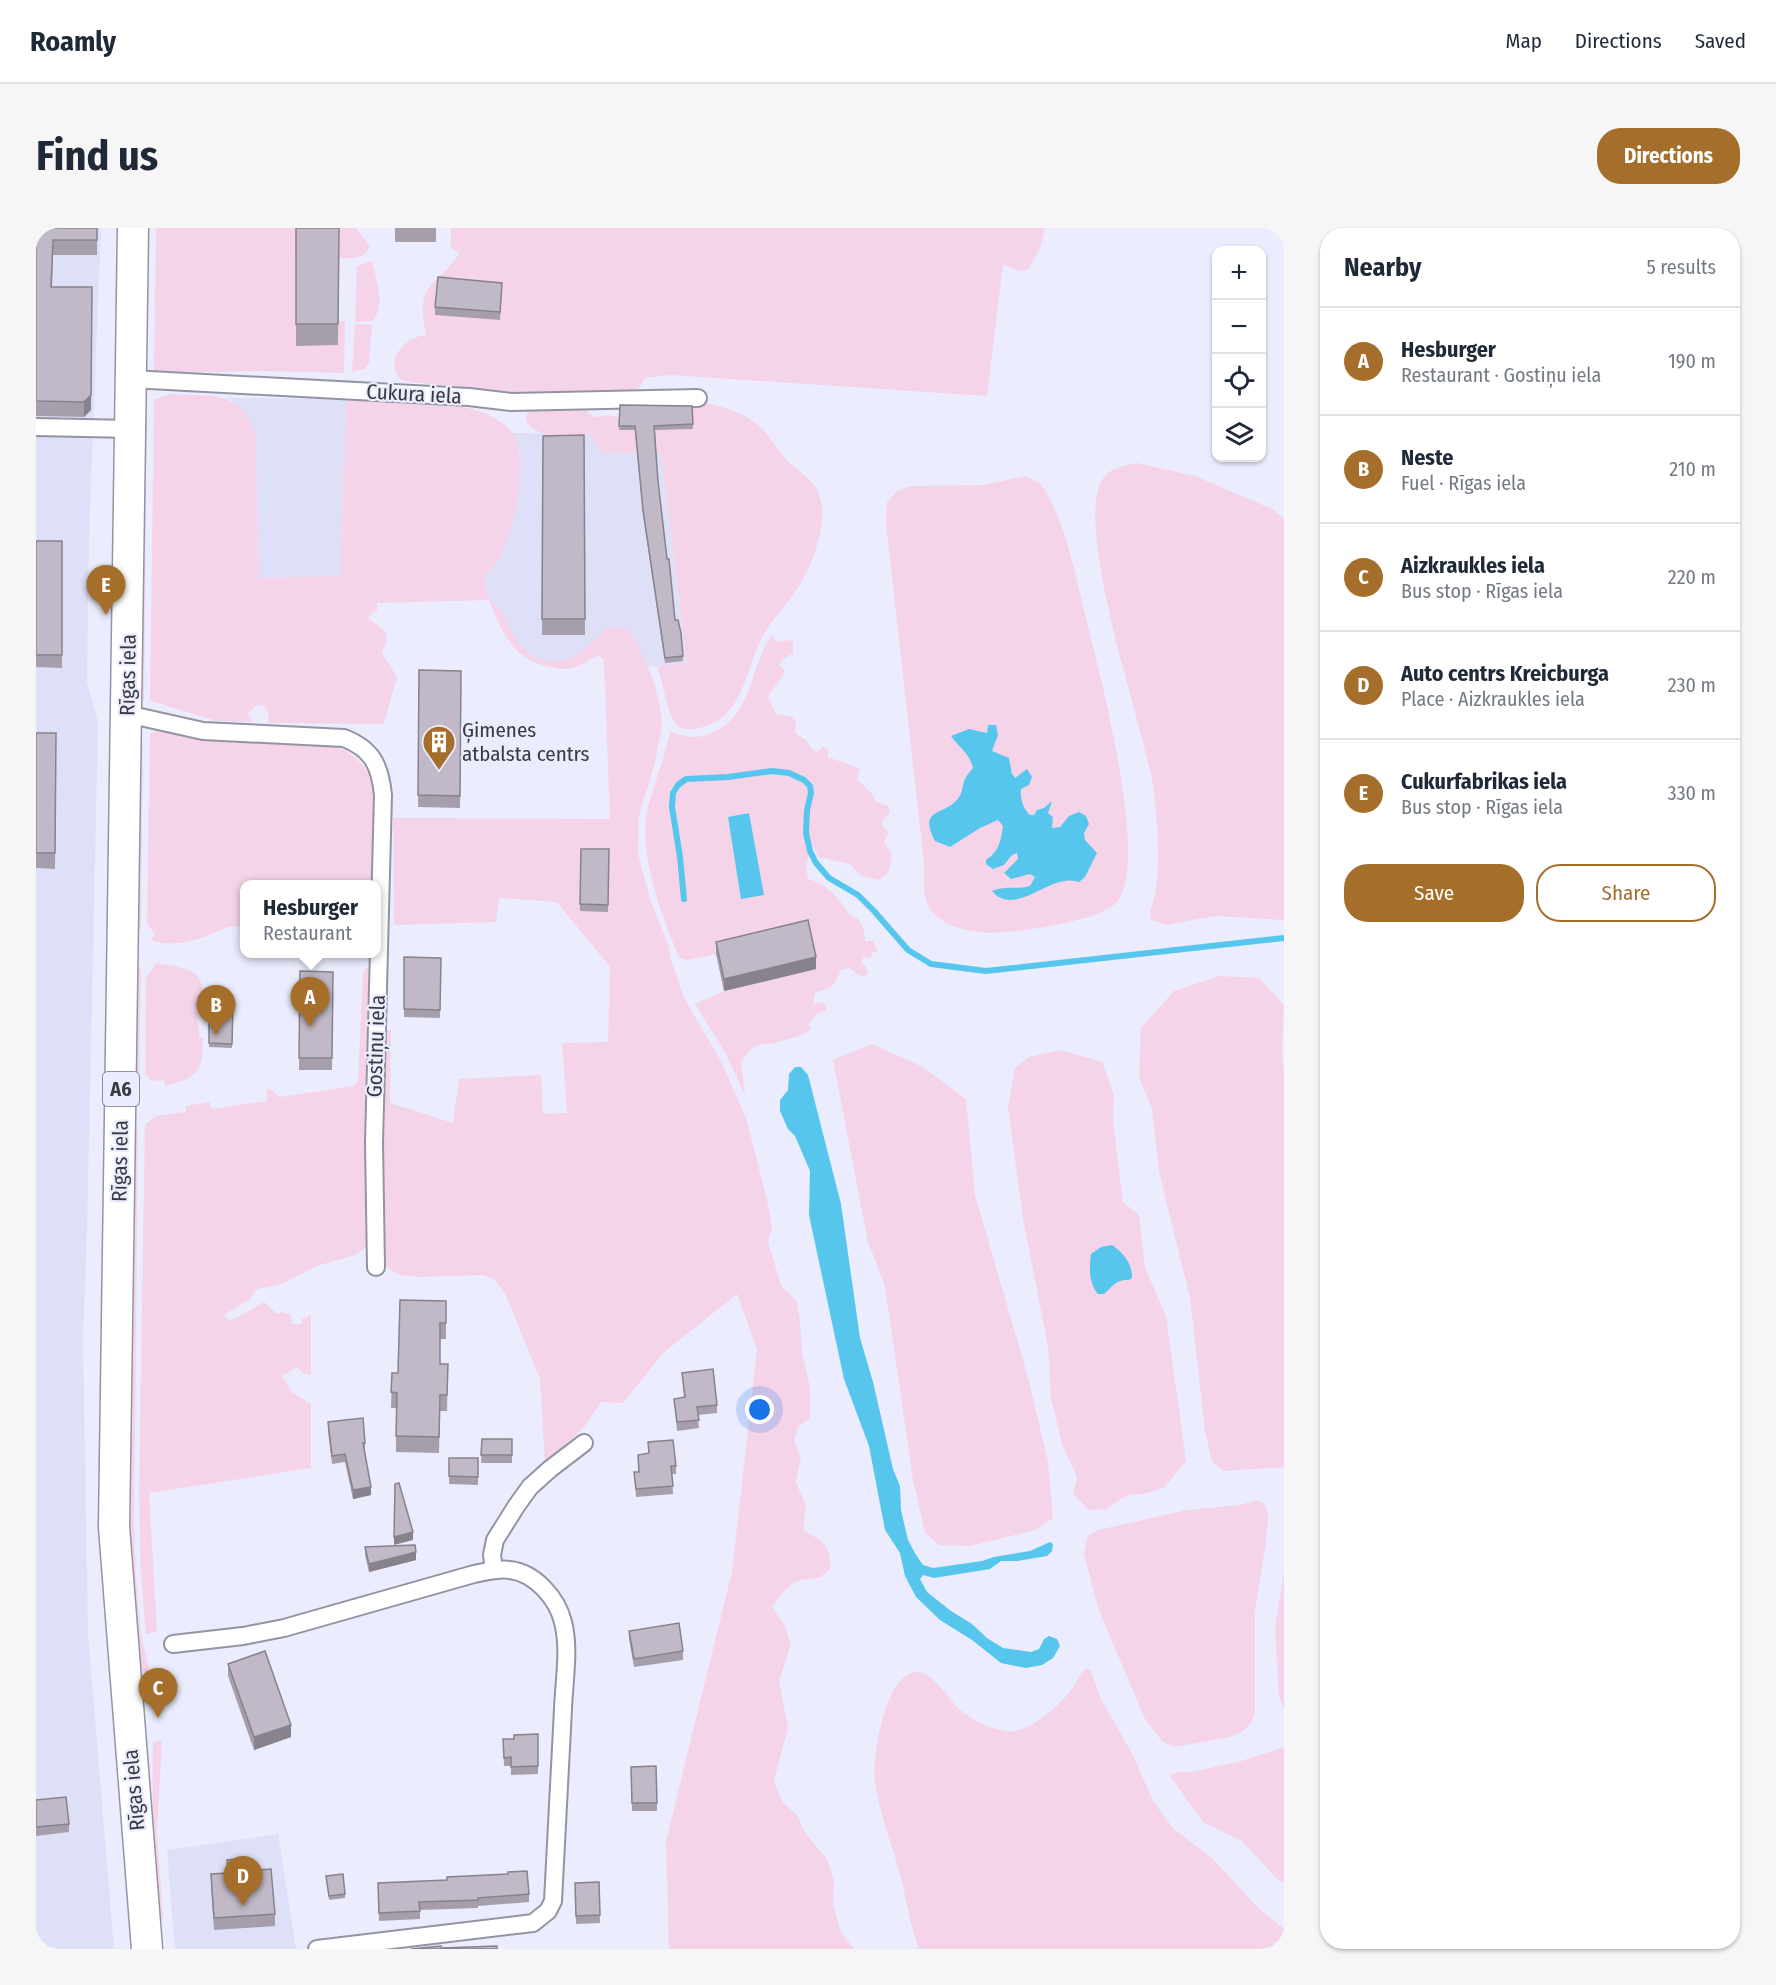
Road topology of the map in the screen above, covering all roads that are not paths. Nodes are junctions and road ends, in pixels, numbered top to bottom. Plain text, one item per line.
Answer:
1 (133, 228) edge
2 (131, 379) junction
3 (698, 398) dead end
4 (36, 428) edge
5 (131, 429) junction
6 (127, 714) junction
7 (381, 880) edge
8 (379, 958) edge
9 (376, 1267) dead end
10 (584, 1443) dead end
11 (494, 1570) junction
12 (172, 1644) dead end
13 (147, 1949) edge
14 (318, 1949) edge

1 - 2 highway, Rīgas iela / A6
2 - 3 street, Cukura iela
2 - 5 highway, Rīgas iela / A6
4 - 5 street
5 - 6 highway, Rīgas iela / A6
6 - 7 street, Gostiņu iela
6 - 13 highway, Rīgas iela / A6
8 - 9 street, Gostiņu iela
10 - 11 street
11 - 12 street
11 - 14 street

